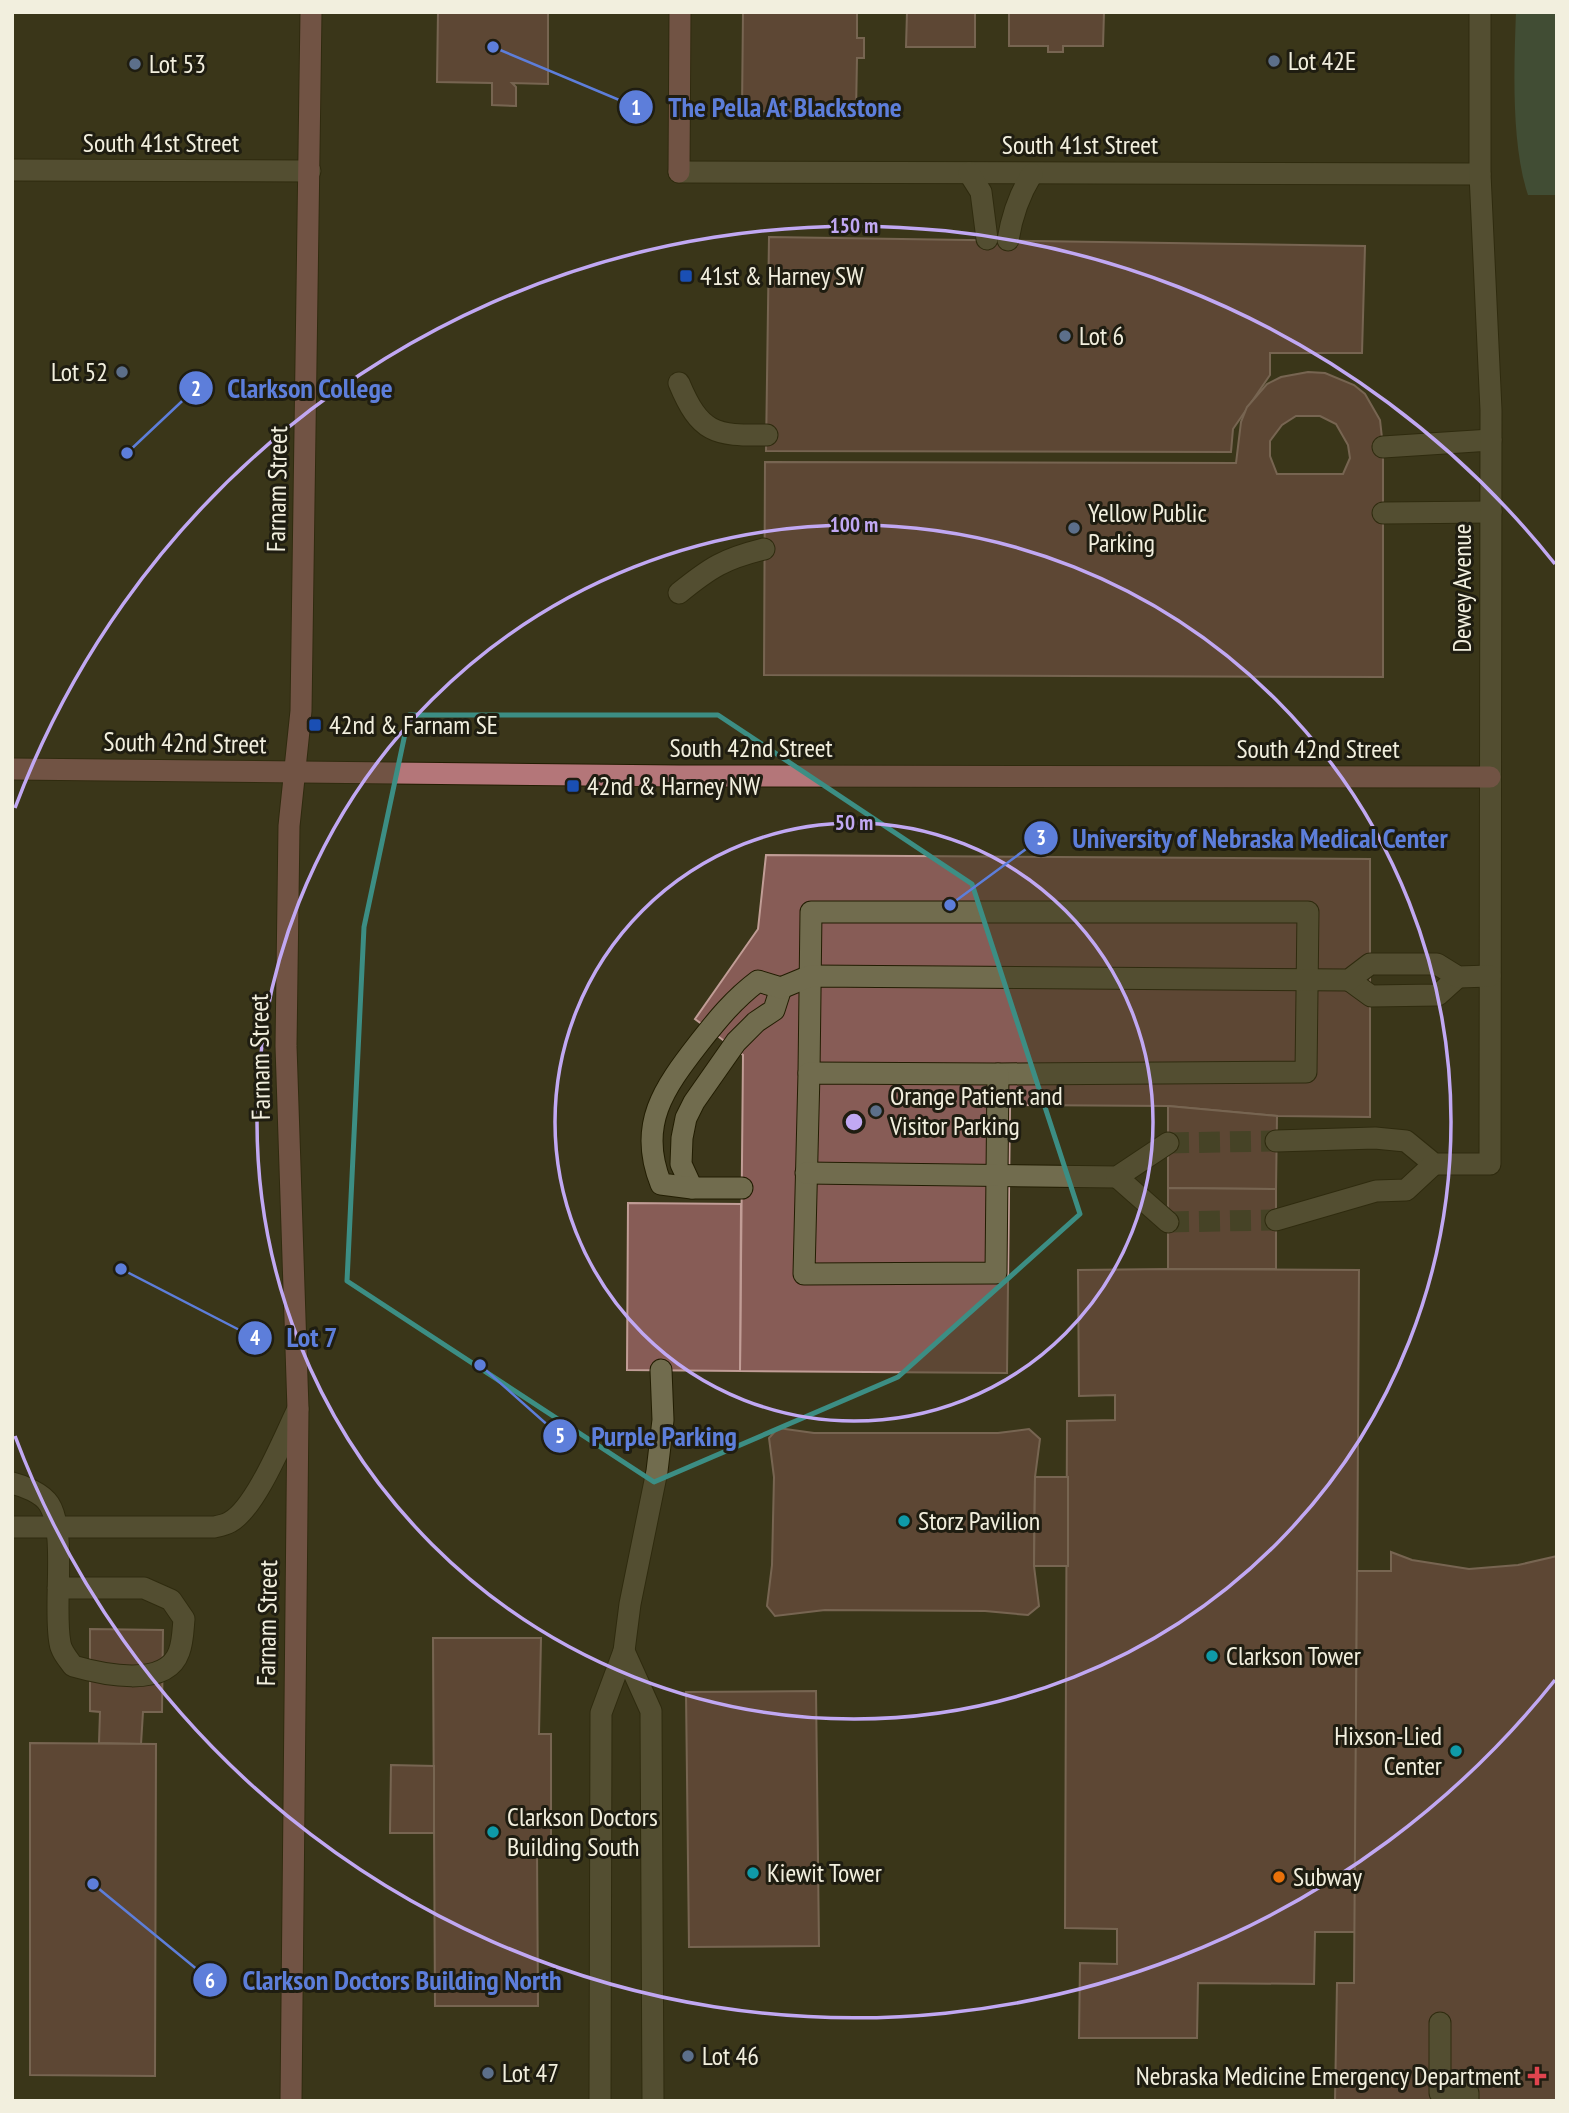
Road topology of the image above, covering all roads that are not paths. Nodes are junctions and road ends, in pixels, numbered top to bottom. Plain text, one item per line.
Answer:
1 (311, 12) edge
2 (680, 12) edge
3 (1480, 12) edge
4 (12, 170) edge
5 (310, 171) junction
6 (679, 172) joint
7 (969, 173) junction
8 (1032, 174) junction
9 (1480, 174) junction
10 (679, 383) dead end
11 (767, 435) dead end
12 (1491, 440) junction
13 (1383, 447) dead end
14 (1491, 512) junction
15 (1383, 513) dead end
16 (764, 549) dead end
17 (679, 593) dead end
18 (12, 768) edge
19 (295, 772) junction
20 (1490, 777) junction
21 (810, 976) junction
22 (1490, 976) junction
23 (1458, 978) junction
24 (1307, 979) junction
25 (1349, 979) junction
26 (781, 988) junction
27 (809, 1073) junction
28 (999, 1074) junction
29 (1276, 1141) tunnel mouth
30 (1168, 1143) tunnel mouth
31 (1434, 1164) junction
32 (806, 1173) junction
33 (997, 1176) junction
34 (1117, 1177) junction
35 (692, 1188) junction
36 (742, 1188) dead end
37 (1276, 1220) tunnel mouth
38 (1168, 1222) tunnel mouth
39 (661, 1370) dead end
40 (298, 1409) junction
41 (12, 1483) edge
42 (12, 1527) edge
43 (57, 1527) junction
44 (58, 1588) junction
45 (624, 1651) junction
46 (1440, 2023) dead end
47 (291, 2101) edge
48 (600, 2101) edge
49 (653, 2101) edge
50 (1468, 2101) edge

1 - 5 main road, Farnam Street
2 - 6 main road
3 - 9 street, Dewey Avenue
4 - 5 street, South 41st Street
5 - 19 main road, Farnam Street
6 - 7 street, South 41st Street
7 - 8 street, South 41st Street
7 - 8 street
8 - 9 street, South 41st Street
9 - 12 street, Dewey Avenue
10 - 11 street
12 - 13 street
12 - 14 street, Dewey Avenue
14 - 15 street
14 - 20 street, Dewey Avenue
16 - 17 street
18 - 19 main road, South 42nd Street
19 - 20 main road, South 42nd Street
19 - 40 main road, Farnam Street
20 - 22 street, Dewey Avenue
21 - 24 street
21 - 24 street
21 - 26 street
21 - 27 street
22 - 23 street
22 - 31 street, Dewey Avenue
23 - 25 street
23 - 25 street
24 - 25 street
24 - 28 street
26 - 35 street
26 - 35 street
27 - 28 street
27 - 32 street
28 - 33 street
29 - 31 street
30 - 34 street
31 - 37 street
32 - 33 street
32 - 33 street
33 - 34 street
34 - 38 street
35 - 36 street
39 - 45 street
40 - 43 street
40 - 47 main road, Farnam Street
41 - 43 street
42 - 43 street
43 - 44 street
44 - 44 street
45 - 48 street
45 - 49 street
46 - 50 street

